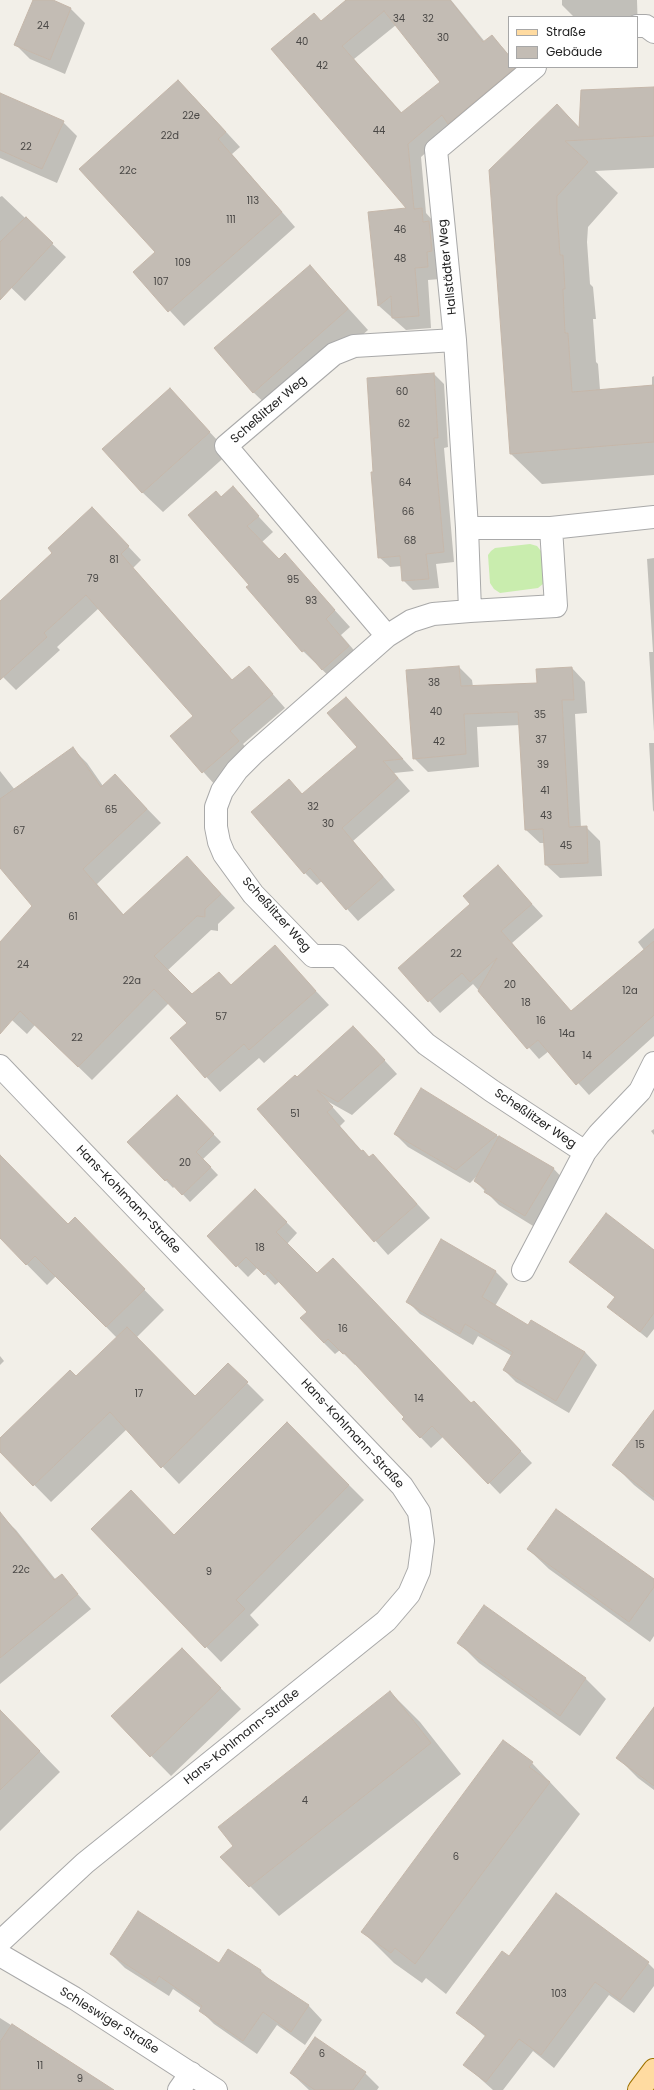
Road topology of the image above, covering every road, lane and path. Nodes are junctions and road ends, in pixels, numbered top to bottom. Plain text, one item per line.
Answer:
1 (638, 26) edge
2 (654, 32) edge
3 (534, 68) edge
4 (455, 340) junction
5 (654, 517) edge
6 (466, 521) junction
7 (551, 528) junction
8 (470, 610) junction
9 (387, 636) junction
10 (654, 1063) edge
11 (0, 1066) edge
12 (585, 1152) junction
13 (523, 1270) dead end
14 (0, 1942) edge
15 (0, 1955) edge
16 (654, 2070) edge
17 (185, 2081) edge
18 (216, 2090) edge
19 (639, 2090) edge

1 - 2 street
3 - 4 street, Hallstädter Weg
4 - 6 street, Hallstädter Weg
4 - 9 street, Scheßlitzer Weg
5 - 7 street
6 - 7 street
6 - 8 street, Hallstädter Weg
7 - 8 street, Scheßlitzer Weg
8 - 9 street, Scheßlitzer Weg
9 - 12 street, Scheßlitzer Weg
10 - 12 street, Scheßlitzer Weg
11 - 14 street, Hans-Kohlmann-Straße
12 - 13 street, Scheßlitzer Weg
15 - 17 street, Schleswiger Straße
16 - 19 main road
17 - 18 street, Schleswiger Straße

